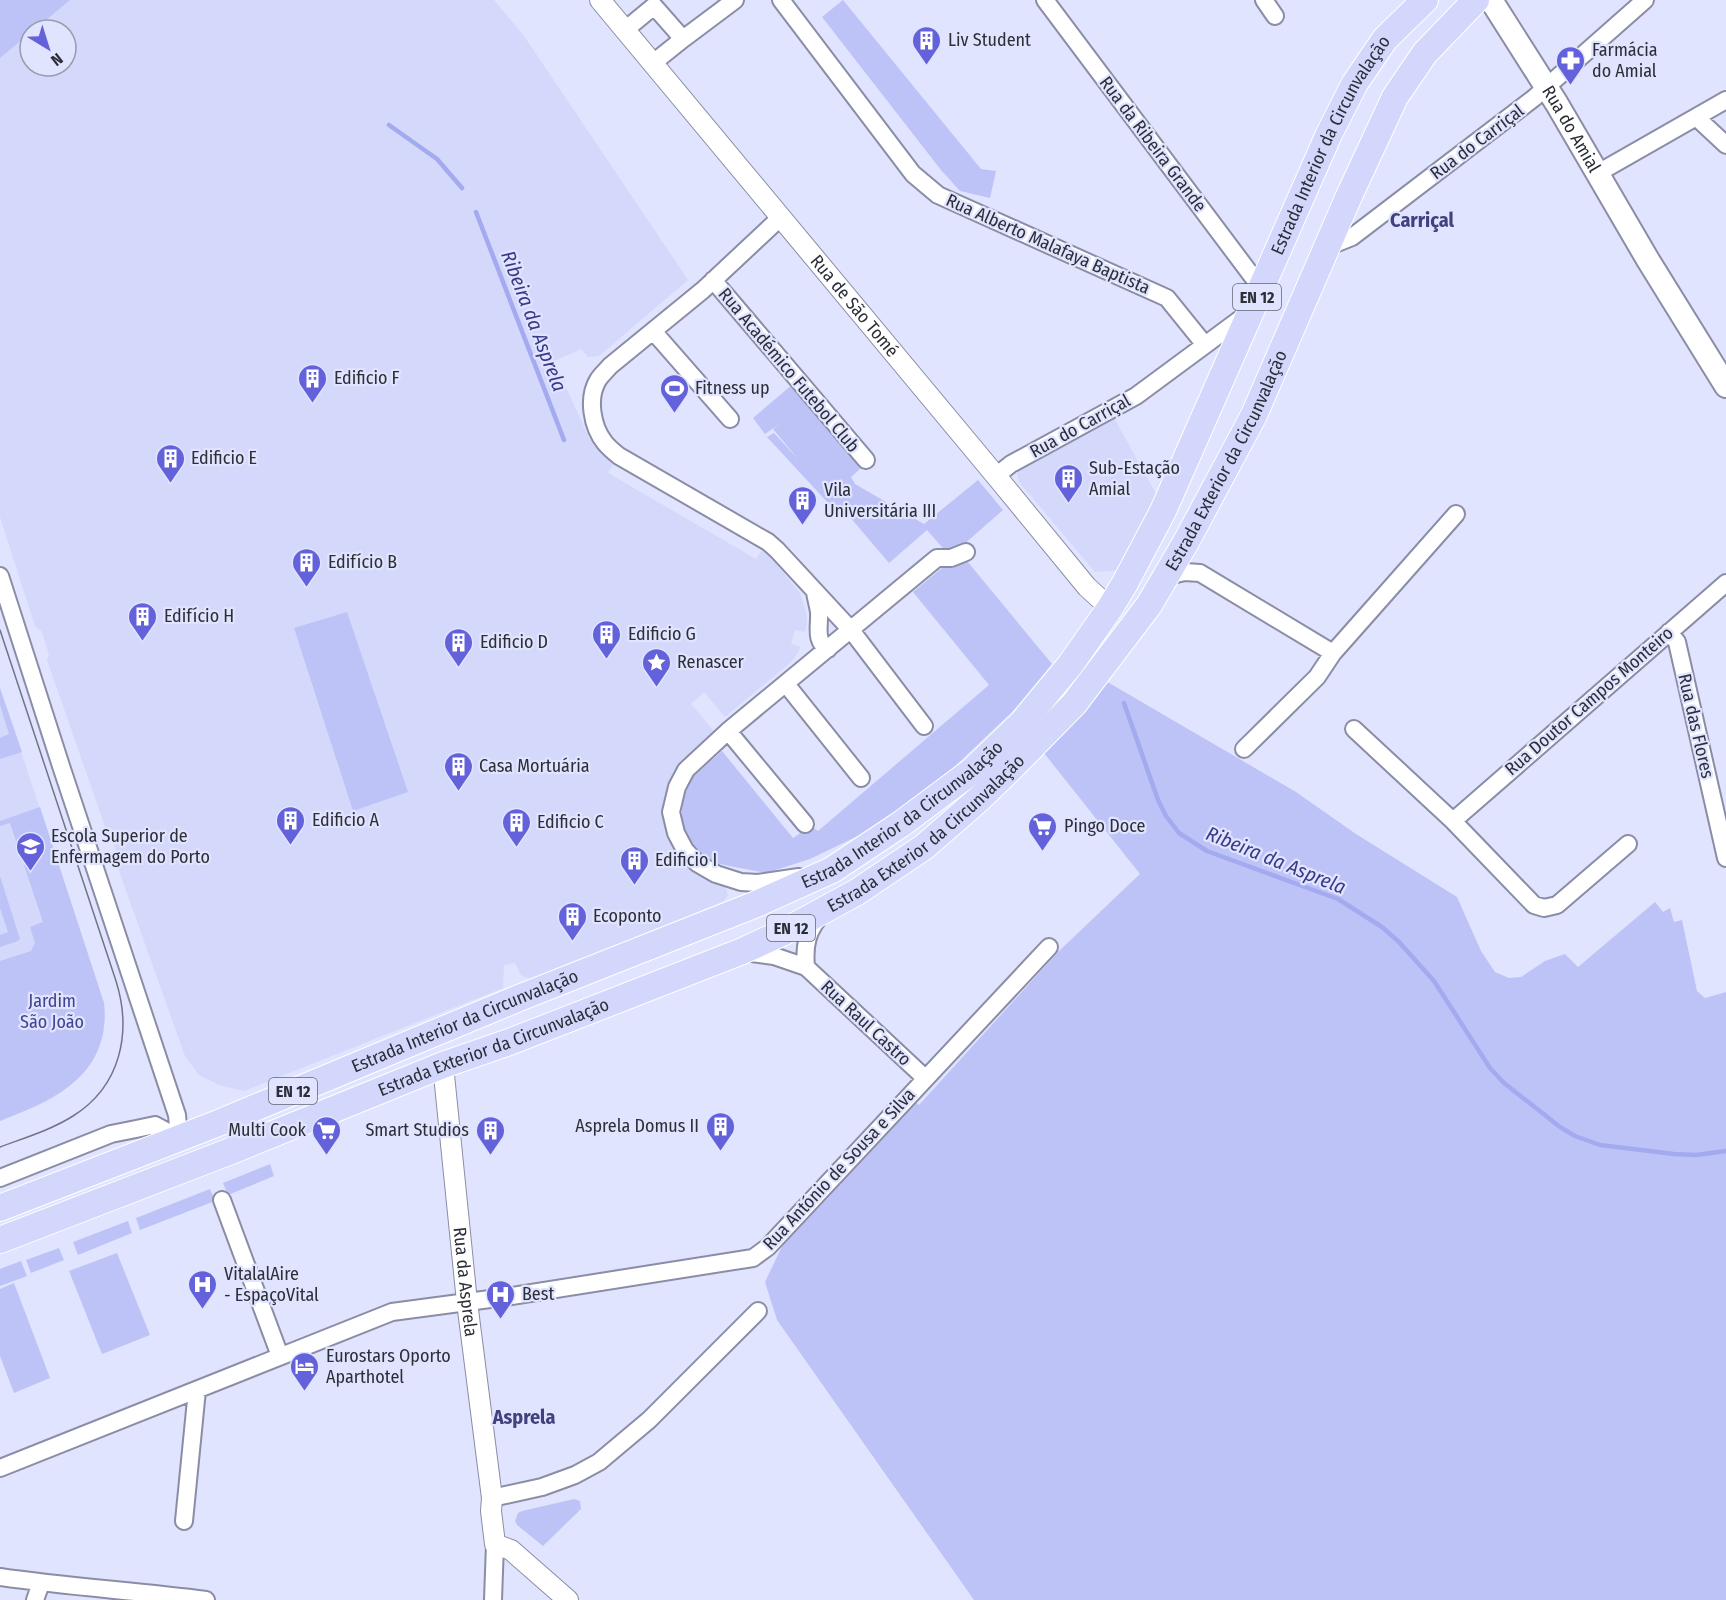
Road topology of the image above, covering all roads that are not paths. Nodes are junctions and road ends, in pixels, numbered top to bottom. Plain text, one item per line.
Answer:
1 (600, 0) edge
2 (735, 0) edge
3 (781, 0) edge
4 (1045, 0) edge
5 (1264, 0) edge
6 (1425, 0) edge
7 (1476, 0) edge
8 (1491, 0) edge
9 (1646, 0) edge
10 (655, 3) edge
11 (1275, 16) dead end
12 (625, 30) junction
13 (683, 39) junction
14 (653, 63) junction
15 (1547, 87) junction
16 (1726, 100) edge
17 (1696, 117) junction
18 (1726, 145) edge
19 (1598, 173) junction
20 (781, 218) junction
21 (1327, 247) junction
22 (713, 280) junction
23 (1261, 288) junction
24 (1250, 312) junction
25 (653, 331) junction
26 (1204, 345) junction
27 (1726, 386) edge
28 (730, 419) dead end
29 (866, 460) dead end
30 (996, 476) junction
31 (1456, 514) dead end
32 (1186, 542) junction
33 (966, 552) dead end
34 (1200, 573) junction
35 (0, 576) edge
36 (1167, 576) junction
37 (1726, 583) edge
38 (815, 591) junction
39 (1149, 605) junction
40 (1110, 608) junction
41 (851, 630) junction
42 (818, 632) junction
43 (1669, 632) junction
44 (828, 649) junction
45 (1333, 653) junction
46 (804, 669) junction
47 (786, 684) junction
48 (1074, 704) junction
49 (924, 726) dead end
50 (1354, 729) dead end
51 (728, 731) junction
52 (1244, 749) dead end
53 (861, 778) dead end
54 (1453, 821) junction
55 (805, 824) dead end
56 (1628, 844) dead end
57 (1726, 858) edge
58 (832, 870) junction
59 (826, 909) junction
60 (1049, 947) dead end
61 (740, 952) junction
62 (806, 967) junction
63 (449, 1027) junction
64 (407, 1044) junction
65 (448, 1063) junction
66 (925, 1078) junction
67 (179, 1138) junction
68 (0, 1178) edge
69 (222, 1200) dead end
70 (0, 1208) edge
71 (66, 1214) junction
72 (0, 1240) edge
73 (467, 1302) junction
74 (758, 1311) dead end
75 (279, 1356) junction
76 (196, 1390) junction
77 (0, 1468) edge
78 (492, 1498) junction
79 (184, 1521) dead end
80 (495, 1544) junction
81 (0, 1577) edge
82 (41, 1583) junction
83 (35, 1600) edge
84 (206, 1600) edge
85 (493, 1600) edge
86 (568, 1600) edge

1 - 12 street, Rua de São Tomé
2 - 13 street
3 - 26 street, Rua Alberto Malafaya Baptista
4 - 23 street, Rua da Ribeira Grande
5 - 11 street
6 - 23 main road, Estrada Interior da Circunvalação / EN 12
7 - 21 main road, Estrada Exterior da Circunvalação / EN 12
8 - 15 main road, Rua do Amial
9 - 15 street, Rua do Carriçal
10 - 12 street
10 - 13 street
12 - 14 street, Rua de São Tomé
13 - 14 street
14 - 20 street, Rua de São Tomé
15 - 19 main road, Rua do Amial
15 - 21 street, Rua do Carriçal
16 - 17 street
17 - 18 street
17 - 19 street
19 - 27 main road, Rua do Amial
20 - 22 street, Rua Académico Futebol Club
20 - 30 street, Rua de São Tomé
21 - 32 main road, Estrada Exterior da Circunvalação / EN 12
22 - 25 street, Rua Académico Futebol Club
22 - 29 street, Rua Académico Futebol Club
23 - 24 main road, Estrada Interior da Circunvalação / EN 12
24 - 26 street, Rua do Carriçal
24 - 40 main road, Estrada Interior da Circunvalação / EN 12
25 - 28 street
25 - 38 street, Rua Académico Futebol Club
26 - 30 street, Rua do Carriçal
30 - 40 street, Rua de São Tomé
31 - 45 street
32 - 34 street
32 - 36 main road, Estrada Exterior da Circunvalação / EN 12
33 - 41 street
34 - 36 street
34 - 45 street
35 - 67 street
36 - 39 main road, Estrada Exterior da Circunvalação / EN 12
37 - 43 street, Rua Doutor Campos Monteiro
38 - 41 street, Rua Académico Futebol Club
38 - 42 street
39 - 40 main road
39 - 48 main road, Estrada Exterior da Circunvalação / EN 12
40 - 48 main road
40 - 58 main road, Estrada Interior da Circunvalação / EN 12
41 - 44 street
41 - 49 street, Rua Académico Futebol Club
42 - 44 street
42 - 46 street
43 - 54 street, Rua Doutor Campos Monteiro
43 - 57 street, Rua das Flores
44 - 46 street
45 - 52 street
46 - 47 street
47 - 51 street
47 - 53 street
48 - 59 main road, Estrada Exterior da Circunvalação / EN 12
50 - 54 street
51 - 55 street
51 - 58 street
54 - 56 street
58 - 63 main road, Estrada Interior da Circunvalação / EN 12
59 - 61 main road, Estrada Exterior da Circunvalação / EN 12
59 - 62 street, Rua Raul Castro
60 - 66 street, Rua António de Sousa e Silva
61 - 62 street, Rua Raul Castro
61 - 65 main road, Estrada Exterior da Circunvalação / EN 12
62 - 66 street, Rua Raul Castro
63 - 64 main road, Estrada Interior da Circunvalação / EN 12
63 - 65 main road
64 - 65 main road
64 - 67 main road, Estrada Interior da Circunvalação / EN 12
65 - 71 main road, Estrada Exterior da Circunvalação / EN 12
65 - 73 street, Rua da Asprela
66 - 73 street, Rua António de Sousa e Silva
67 - 68 street
67 - 70 main road, Estrada Interior da Circunvalação / EN 12
67 - 71 main road
69 - 75 street
71 - 72 main road, Estrada Exterior da Circunvalação / EN 12
73 - 75 street, Rua António de Sousa e Silva
73 - 78 street, Rua da Asprela
74 - 78 street
75 - 76 street, Rua António de Sousa e Silva
76 - 77 street, Rua António de Sousa e Silva
76 - 79 street
78 - 80 street, Rua da Asprela
80 - 85 street
80 - 86 street
81 - 82 street
82 - 83 street
82 - 84 street

